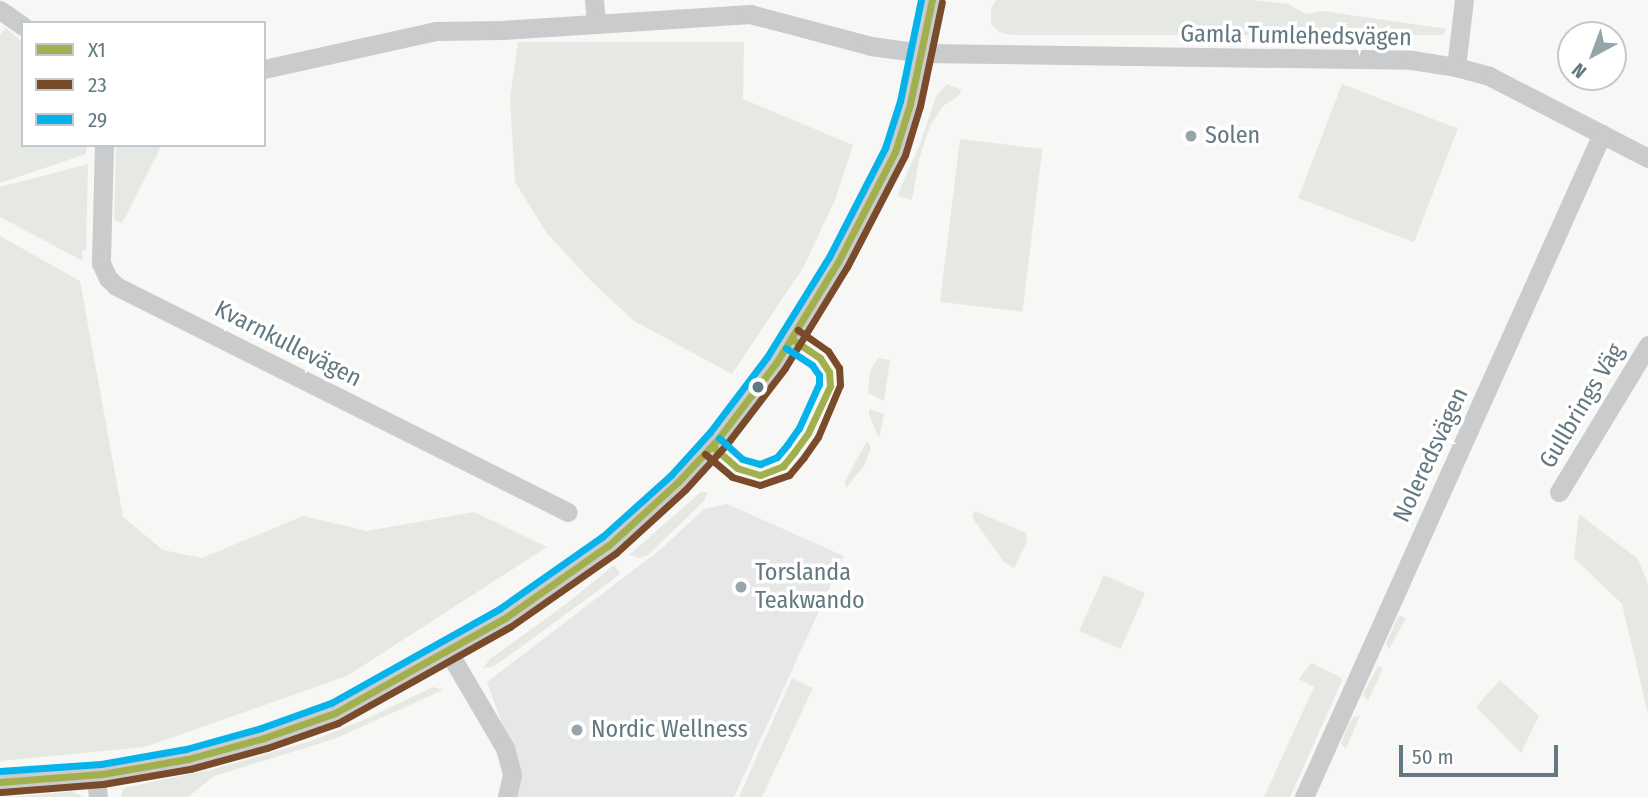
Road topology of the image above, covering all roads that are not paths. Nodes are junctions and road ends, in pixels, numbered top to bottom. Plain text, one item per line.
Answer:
1 (594, 0) edge
2 (932, 0) edge
3 (1464, 0) edge
4 (762, 8) edge
5 (0, 10) edge
6 (596, 23) junction
7 (21, 25) edge
8 (922, 53) junction
9 (1456, 67) junction
10 (266, 69) edge
11 (1602, 134) junction
12 (104, 147) edge
13 (1648, 158) edge
14 (1648, 345) edge
15 (1559, 492) dead end
16 (568, 512) dead end
17 (448, 651) junction
18 (0, 782) edge
19 (97, 786) edge
20 (508, 797) edge
21 (1304, 797) edge

1 - 6 street
2 - 8 street
3 - 9 street
4 - 6 street, Gamla Tumlehedsvägen
4 - 8 street, Gamla Tumlehedsvägen
5 - 7 street
6 - 10 street, Gamla Tumlehedsvägen
8 - 9 street, Gamla Tumlehedsvägen
8 - 17 street
9 - 11 street, Gamla Tumlehedsvägen
11 - 13 street, Gamla Tumlehedsvägen
11 - 21 street, Noleredsvägen
12 - 16 street, Kvarnkullevägen
14 - 15 street, Gullbrings Väg
17 - 19 street
17 - 20 street
18 - 19 street

